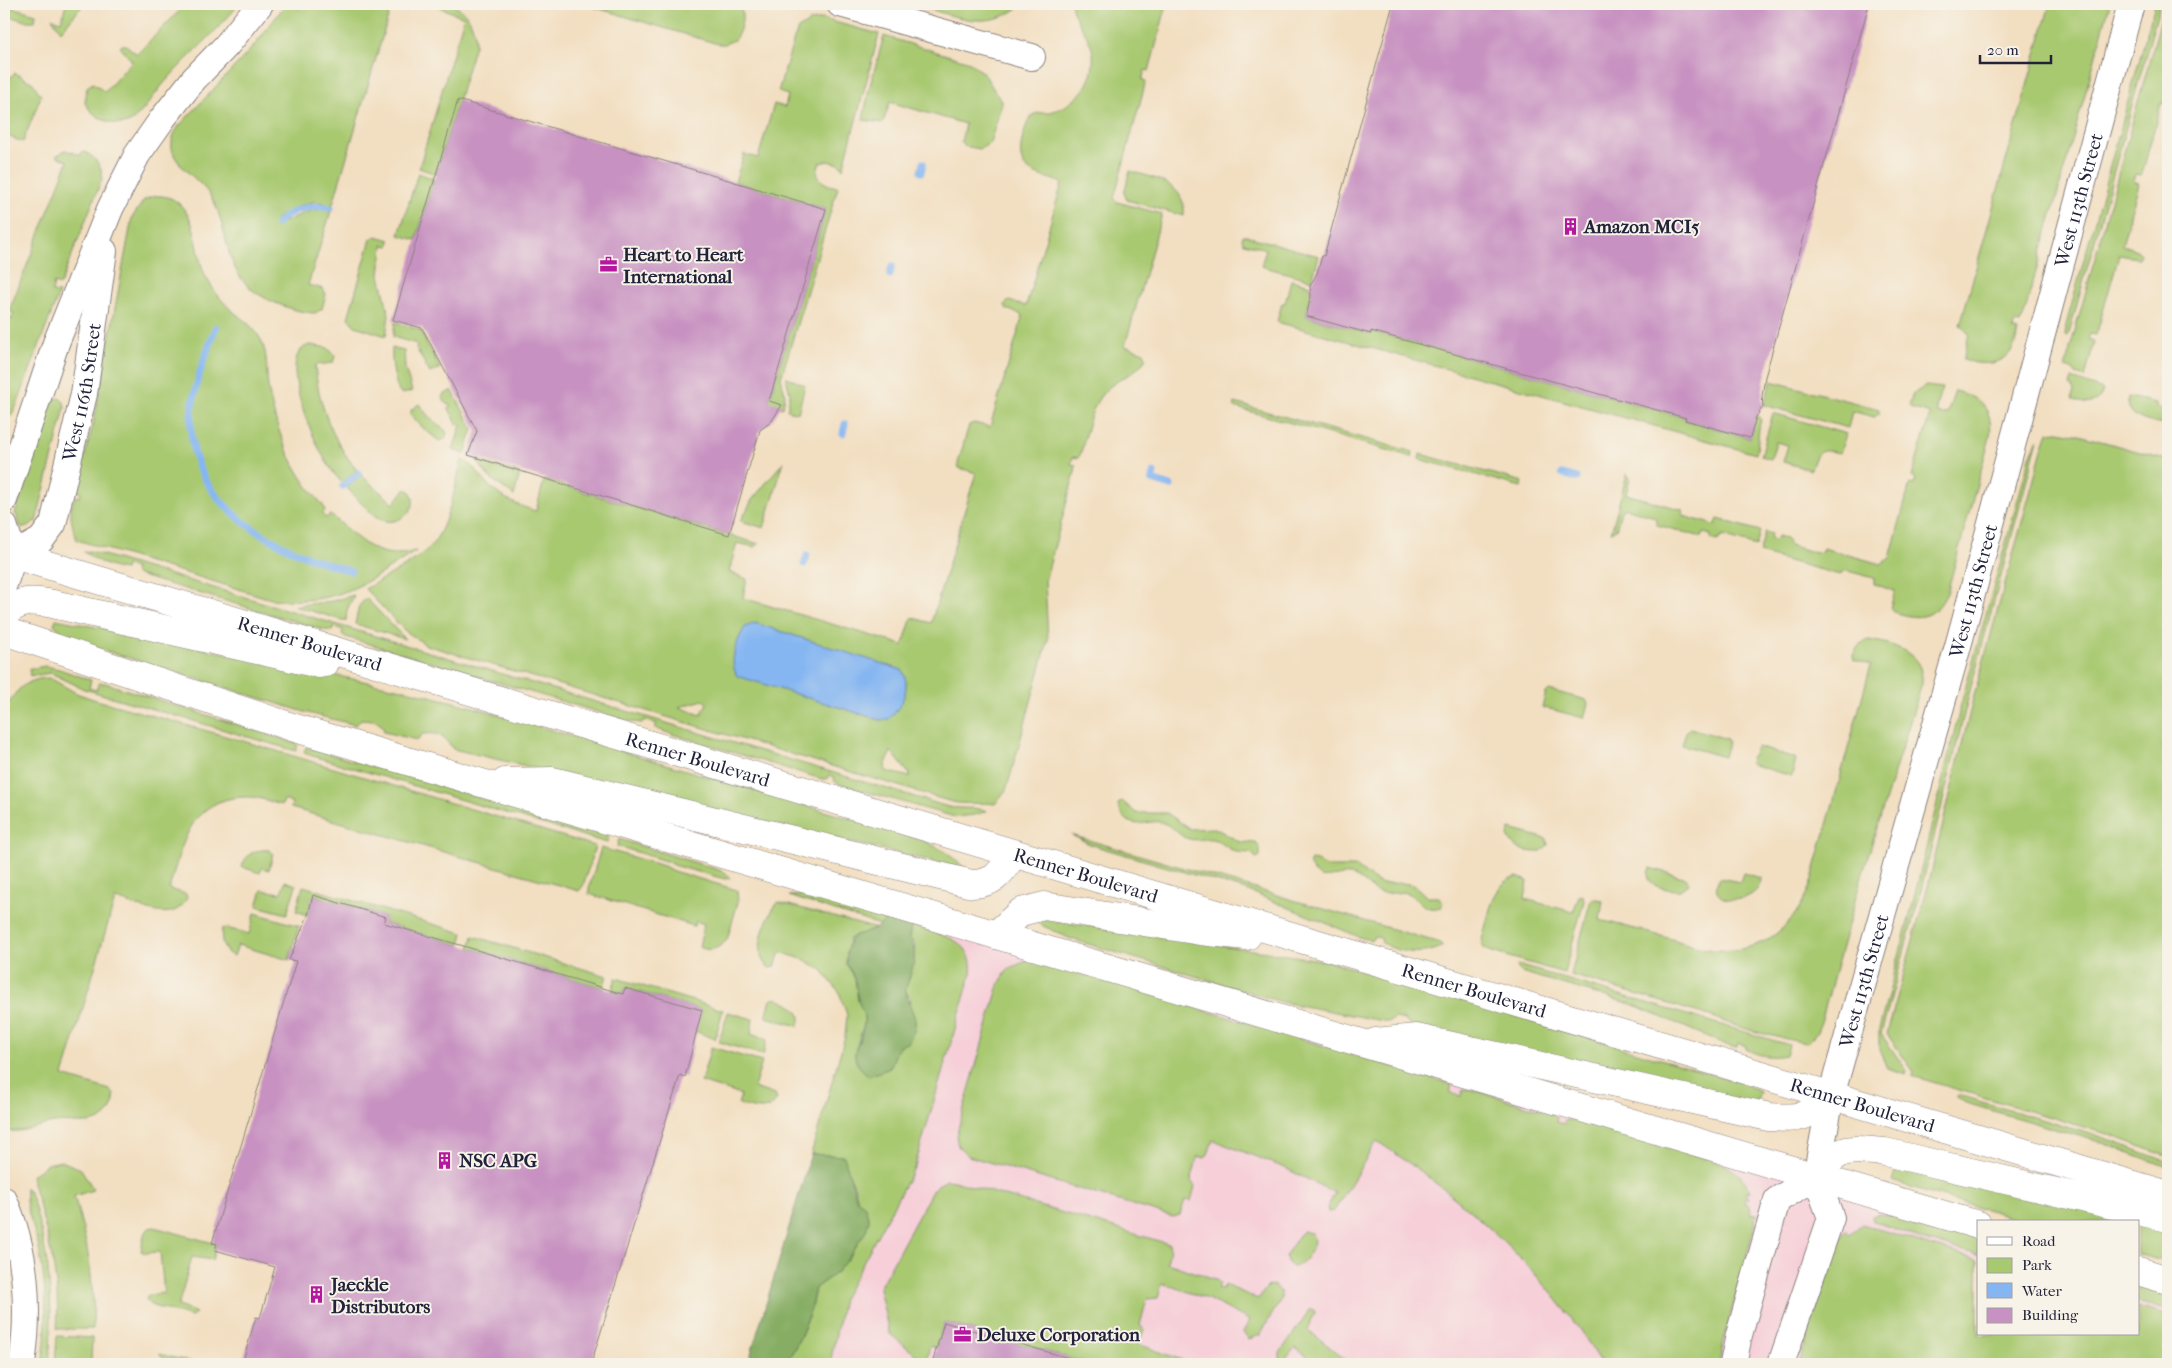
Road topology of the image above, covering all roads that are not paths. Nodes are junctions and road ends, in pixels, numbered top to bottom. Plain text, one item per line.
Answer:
1 (260, 4) edge
2 (840, 4) edge
3 (2131, 4) edge
4 (1032, 56) dead end
5 (110, 209) junction
6 (4, 500) edge
7 (4, 525) edge
8 (7, 556) edge
9 (4, 584) edge
10 (4, 614) edge
11 (4, 631) edge
12 (358, 658) junction
13 (481, 783) junction
14 (1014, 854) junction
15 (996, 935) junction
16 (1308, 941) junction
17 (1362, 1043) junction
18 (1831, 1096) junction
19 (1816, 1177) junction
20 (2168, 1195) edge
21 (4, 1200) edge
22 (2168, 1218) edge
23 (1977, 1224) edge
24 (2140, 1272) edge
25 (2168, 1280) edge
26 (22, 1364) edge
27 (1733, 1364) edge
28 (1781, 1364) edge

1 - 5 street, West 116th Street
2 - 4 street
3 - 18 street, West 113th Street
5 - 6 street, West 116th Street
5 - 8 street, West 116th Street
7 - 8 street
8 - 9 street
8 - 12 main road, Renner Boulevard
10 - 12 main road
11 - 13 main road
12 - 14 main road, Renner Boulevard
13 - 14 main road
13 - 15 main road
14 - 16 main road, Renner Boulevard
15 - 16 main road
15 - 17 main road
16 - 18 main road, Renner Boulevard
17 - 18 main road
17 - 19 main road
18 - 19 street, West 113th Street
18 - 20 main road, Renner Boulevard
19 - 22 main road
19 - 23 main road
19 - 27 street
19 - 28 street
21 - 26 street
24 - 25 main road

